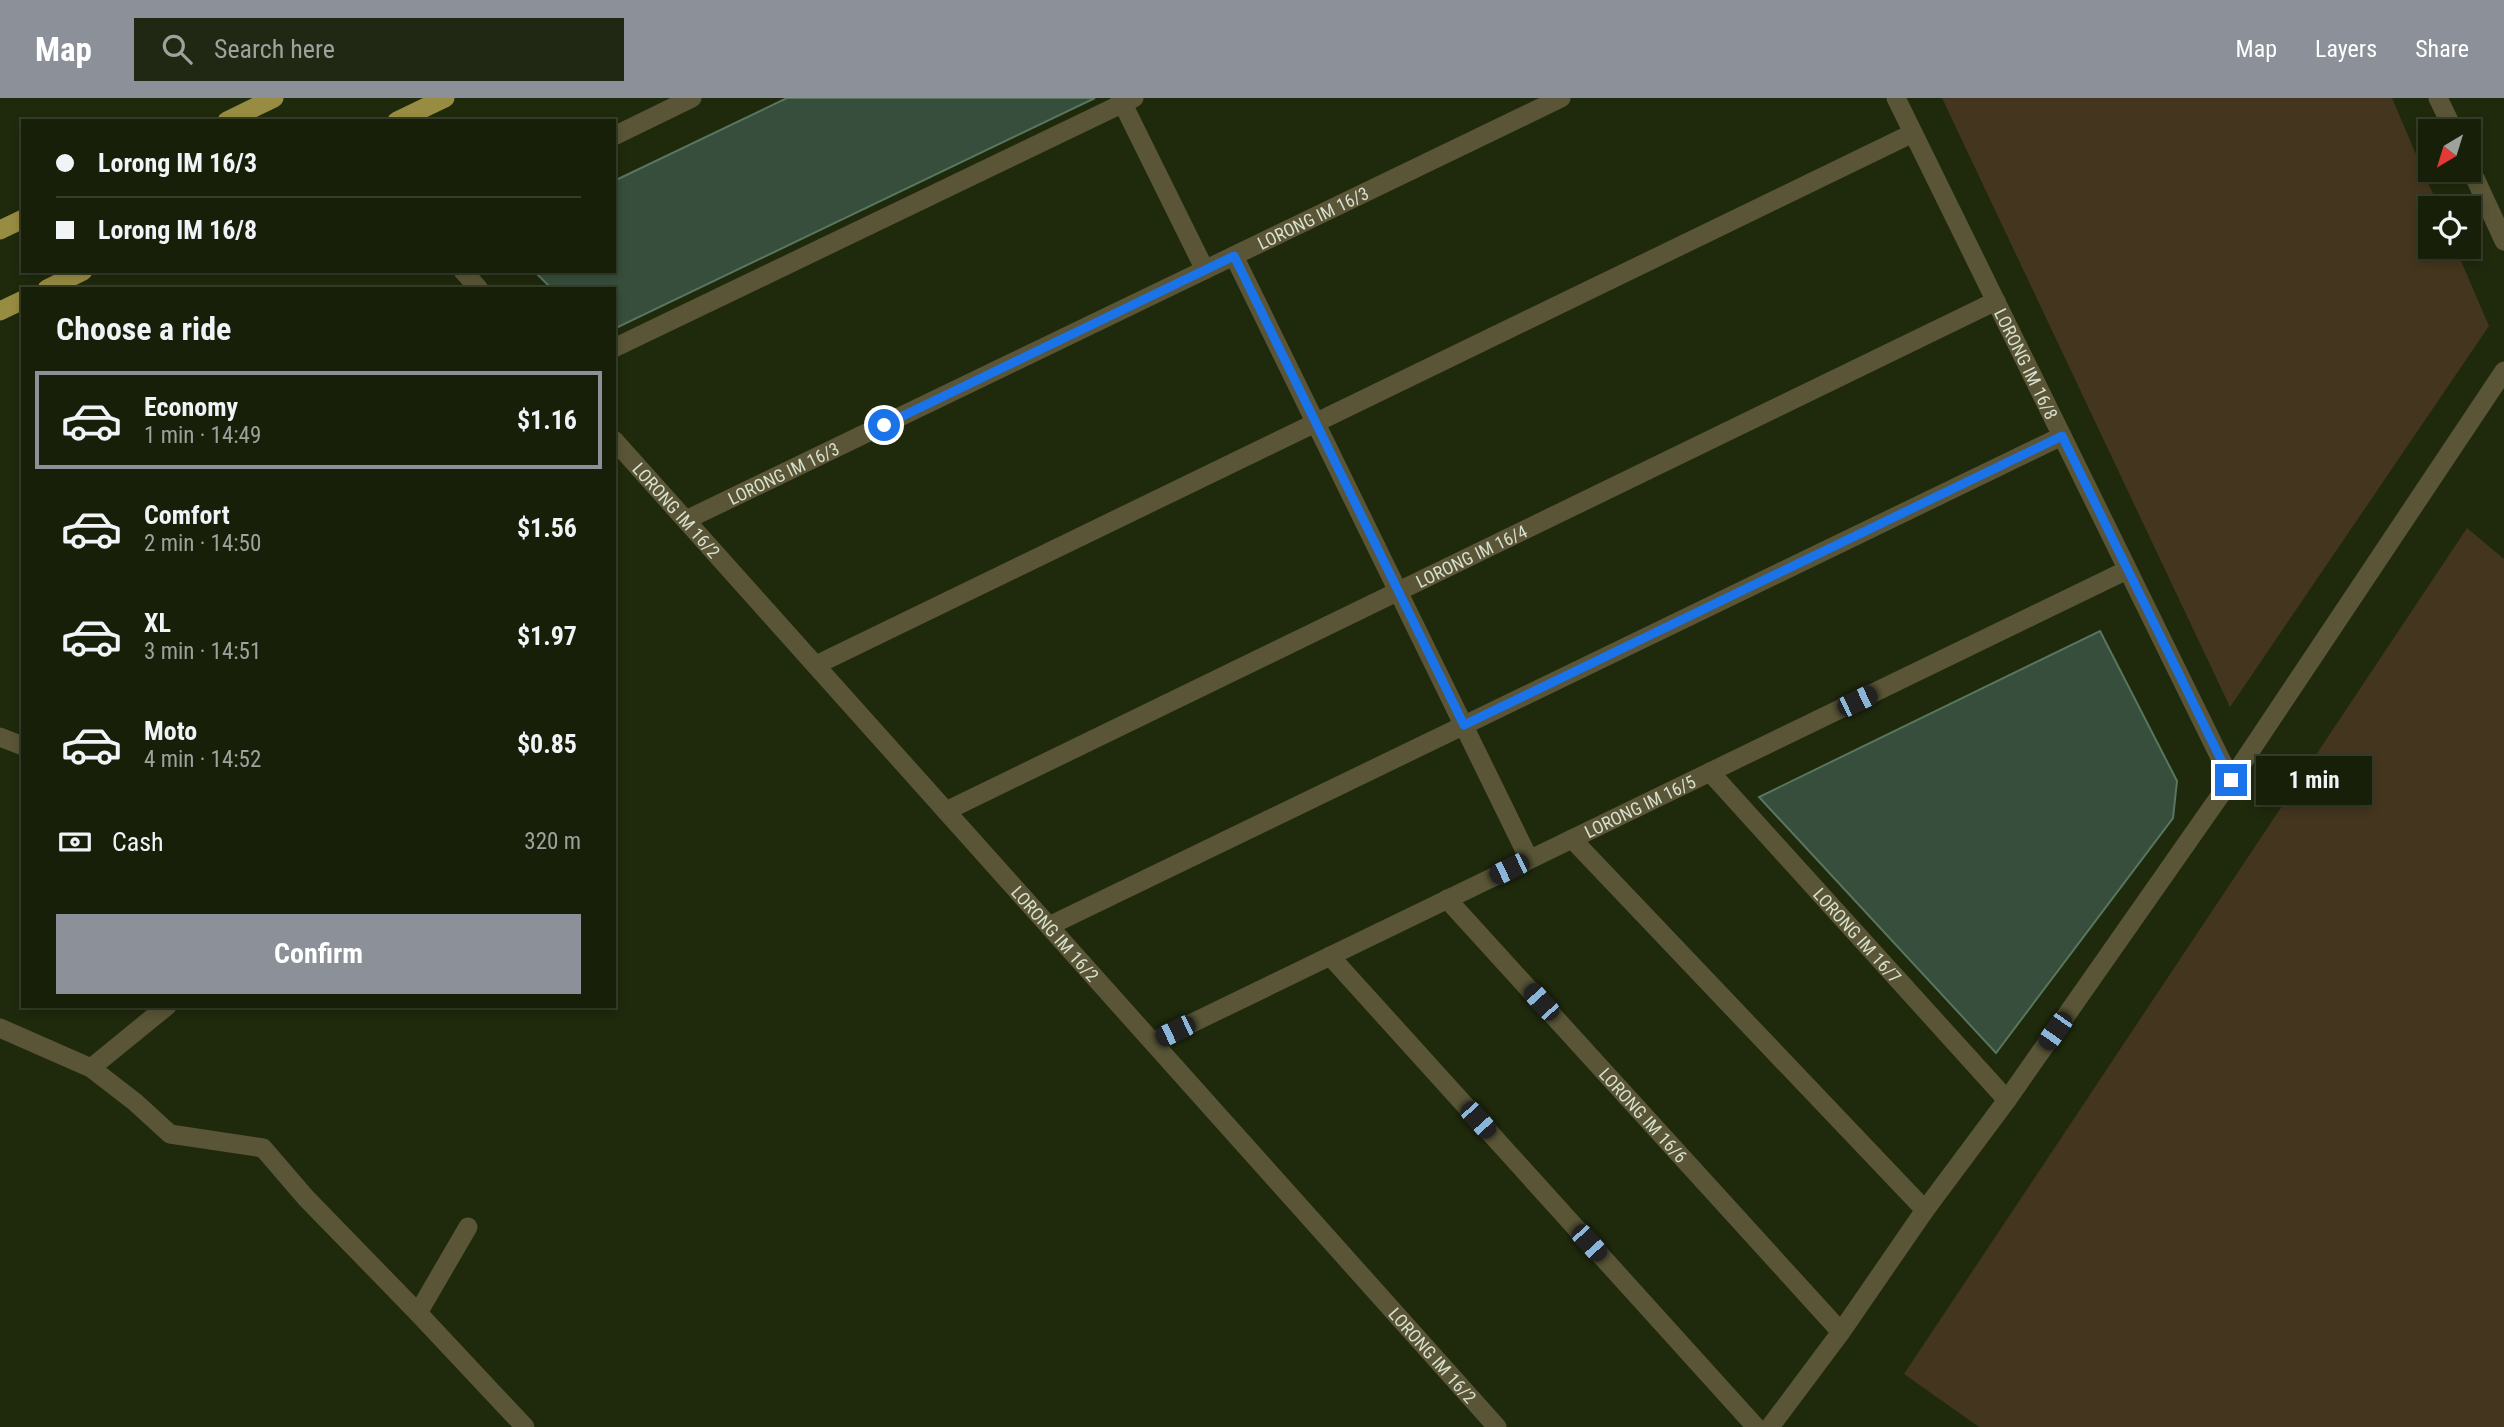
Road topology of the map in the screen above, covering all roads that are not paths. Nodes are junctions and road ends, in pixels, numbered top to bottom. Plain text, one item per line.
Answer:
1 (274, 98) edge
2 (445, 98) edge
3 (692, 98) edge
4 (1561, 98) edge
5 (1896, 98) edge
6 (2438, 98) edge
7 (1126, 100) edge
8 (231, 119) edge
9 (401, 119) edge
10 (2448, 119) edge
11 (1913, 132) junction
12 (616, 135) edge
13 (2477, 182) edge
14 (21, 220) edge
15 (0, 230) edge
16 (2504, 241) edge
17 (1234, 256) junction
18 (1205, 270) junction
19 (79, 273) edge
20 (465, 273) edge
21 (51, 287) edge
22 (477, 287) edge
23 (21, 301) edge
24 (1996, 302) junction
25 (0, 311) edge
26 (616, 347) edge
27 (2504, 371) edge
28 (1315, 422) junction
29 (2062, 436) junction
30 (616, 442) edge
31 (686, 520) junction
32 (2127, 570) junction
33 (1398, 591) junction
34 (816, 665) junction
35 (1464, 725) junction
36 (0, 737) edge
37 (21, 745) edge
38 (1710, 772) junction
39 (2231, 780) junction
40 (946, 811) junction
41 (1572, 839) junction
42 (1529, 859) junction
43 (1447, 899) junction
44 (1049, 926) junction
45 (1330, 956) junction
46 (165, 1008) edge
47 (0, 1028) edge
48 (1153, 1042) junction
49 (91, 1068) junction
50 (2007, 1100) junction
51 (1925, 1210) junction
52 (468, 1227) dead end
53 (418, 1313) junction
54 (1841, 1332) junction
55 (525, 1427) edge
56 (1497, 1427) edge
57 (1756, 1427) edge
58 (1770, 1427) edge

1 - 8 highway
2 - 9 highway
3 - 12 street
4 - 17 street, LORONG IM 16/3
5 - 11 street, LORONG IM 16/8
6 - 10 street
7 - 18 street
7 - 26 street
11 - 24 street, LORONG IM 16/8
11 - 28 street
13 - 16 street
14 - 15 highway
17 - 18 street, LORONG IM 16/3
17 - 28 street
18 - 31 street, LORONG IM 16/3
19 - 21 highway
20 - 22 street
23 - 25 highway
24 - 29 street, LORONG IM 16/8
24 - 33 street, LORONG IM 16/4
27 - 39 street
28 - 33 street
28 - 34 street
29 - 32 street, LORONG IM 16/8
29 - 35 street
30 - 31 street, LORONG IM 16/2
31 - 34 street, LORONG IM 16/2
32 - 38 street, LORONG IM 16/5
32 - 39 street, LORONG IM 16/8
33 - 35 street
33 - 40 street, LORONG IM 16/4
34 - 40 street, LORONG IM 16/2
35 - 42 street
35 - 44 street
36 - 37 street
38 - 41 street, LORONG IM 16/5
38 - 50 street, LORONG IM 16/7
39 - 50 street
40 - 44 street, LORONG IM 16/2
41 - 42 street, LORONG IM 16/5
41 - 51 street
42 - 43 street, LORONG IM 16/5
43 - 45 street, LORONG IM 16/5
43 - 54 street, LORONG IM 16/6
44 - 48 street, LORONG IM 16/2
45 - 48 street, LORONG IM 16/5
45 - 57 street
46 - 49 street
47 - 49 street
48 - 56 street, LORONG IM 16/2
49 - 53 street
50 - 51 street
51 - 54 street
52 - 53 street
53 - 55 street
54 - 58 street

